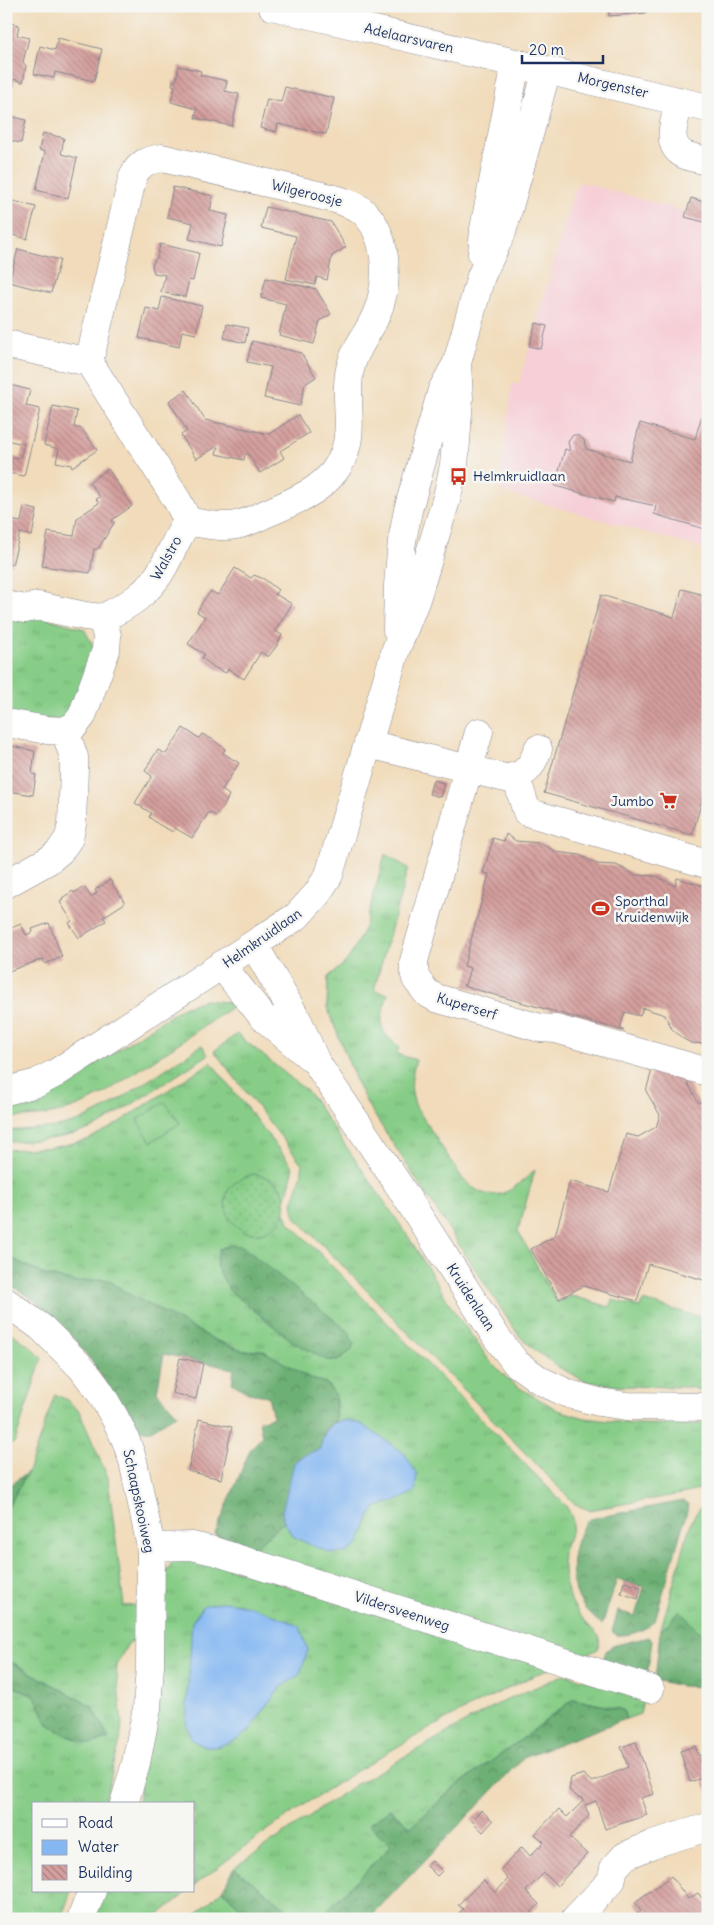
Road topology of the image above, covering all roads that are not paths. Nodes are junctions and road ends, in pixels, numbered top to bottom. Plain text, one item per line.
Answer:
1 (272, 6) edge
2 (516, 63) junction
3 (547, 70) junction
4 (680, 101) junction
5 (708, 108) edge
6 (708, 161) edge
7 (481, 276) junction
8 (6, 344) edge
9 (89, 362) junction
10 (188, 521) junction
11 (6, 605) edge
12 (102, 618) junction
13 (6, 723) edge
14 (65, 731) junction
15 (479, 732) dead end
16 (369, 744) junction
17 (538, 749) dead end
18 (469, 768) junction
19 (516, 777) junction
20 (708, 863) edge
21 (6, 884) edge
22 (254, 945) junction
23 (222, 966) junction
24 (316, 1062) junction
25 (708, 1072) edge
26 (6, 1091) edge
27 (6, 1302) edge
28 (708, 1407) edge
29 (151, 1547) junction
30 (650, 1689) dead end
31 (125, 1802) edge
32 (708, 1827) edge
33 (92, 1892) edge
34 (81, 1919) edge
35 (575, 1919) edge

1 - 2 street, Adelaarsvaren
2 - 3 street, Morgenster
2 - 7 street, Helmkruidlaan
3 - 4 street, Morgenster
3 - 7 street, Helmkruidlaan
4 - 5 street, Morgenster
4 - 6 street
7 - 16 street, Helmkruidlaan
8 - 9 street
9 - 10 street, Walstro
9 - 10 street, Wilgeroosje
10 - 12 street, Walstro
11 - 12 street
12 - 14 street
13 - 14 street
14 - 21 street
15 - 18 street, Kuperserf
16 - 18 street
16 - 22 street, Helmkruidlaan
17 - 19 street
18 - 19 street
18 - 25 street, Kuperserf
19 - 20 street
22 - 23 street, Helmkruidlaan
22 - 24 street, Kruidenlaan
23 - 24 street, Kruidenlaan
23 - 26 street, Helmkruidlaan
24 - 28 street, Kruidenlaan
27 - 29 street, Schaapskooiweg
29 - 30 street, Vildersveenweg
29 - 31 street, Schaapskooiweg
32 - 35 street
33 - 34 street

